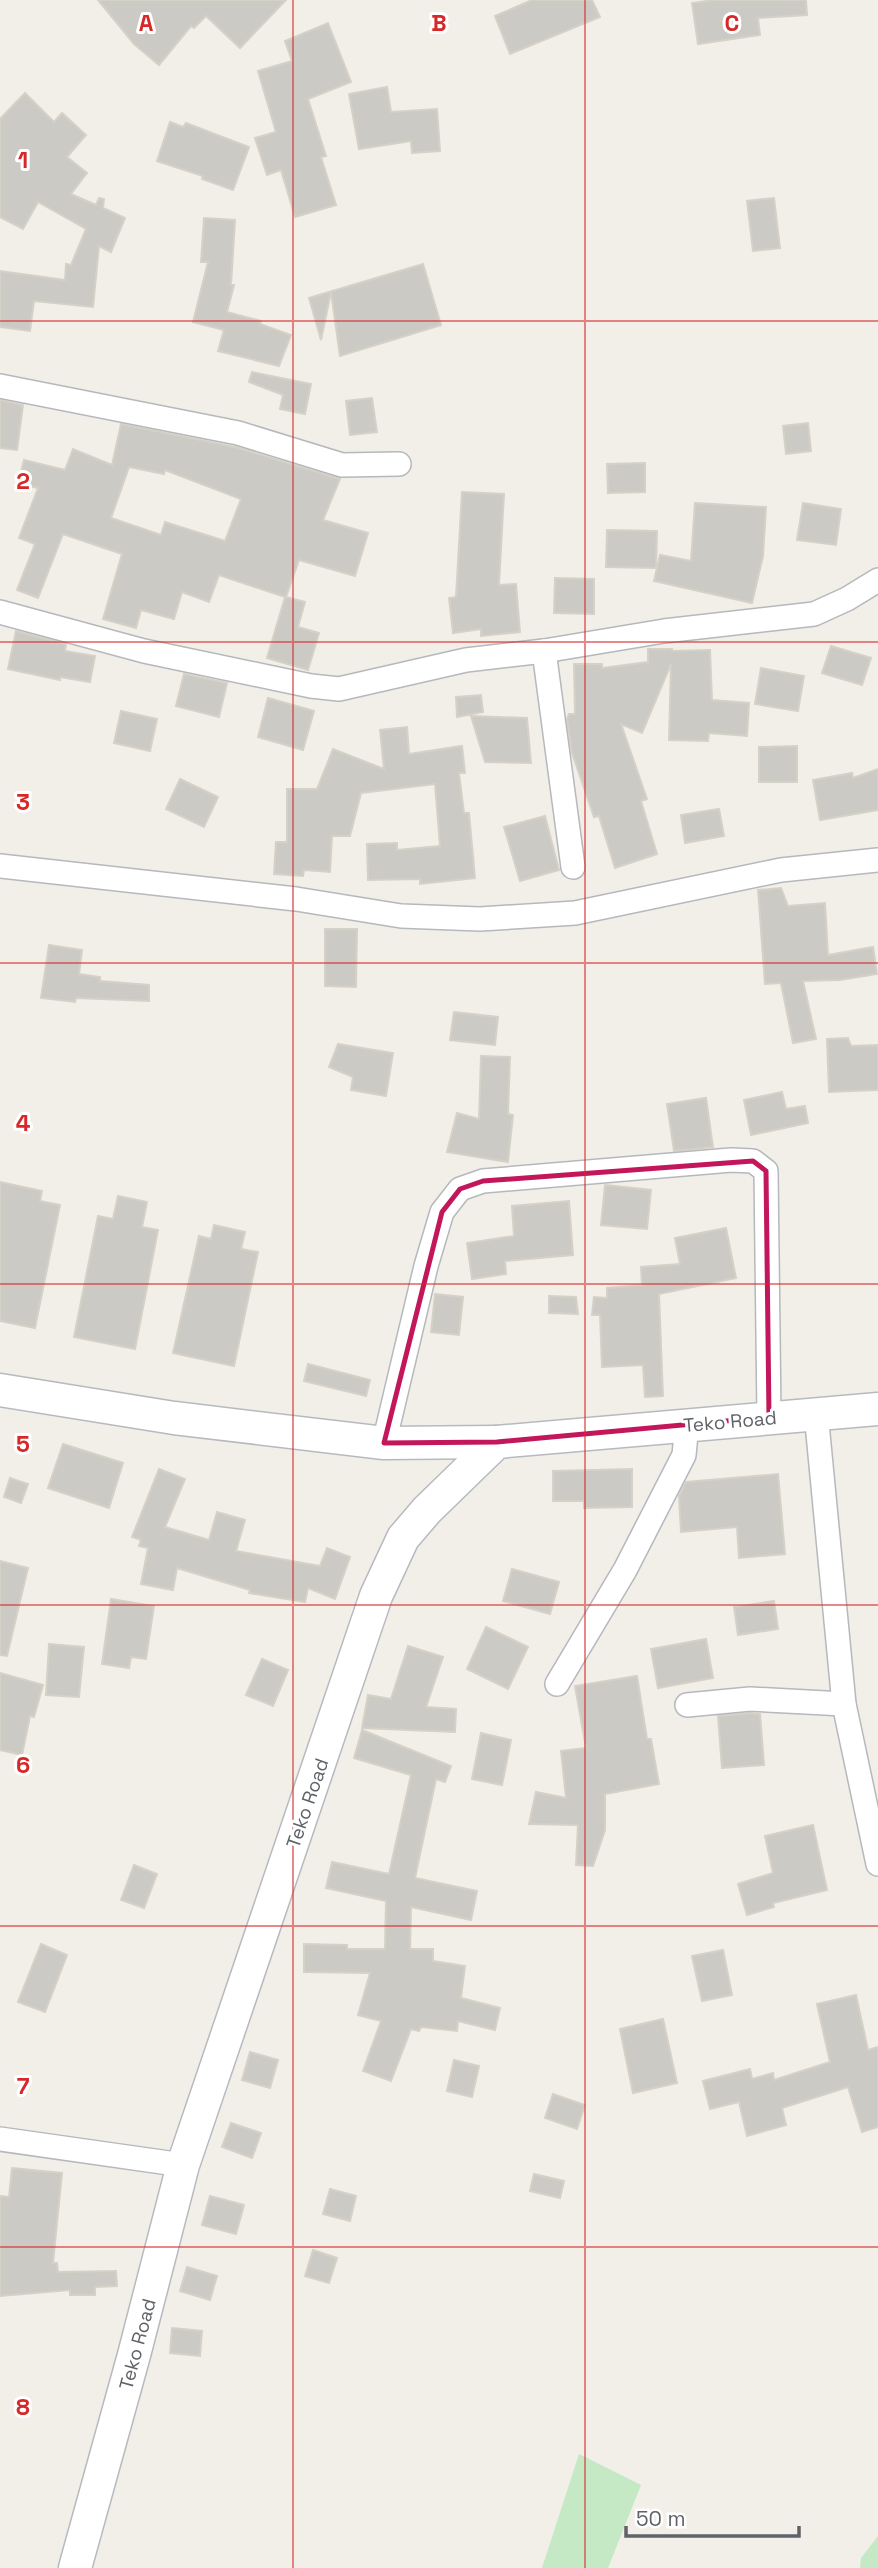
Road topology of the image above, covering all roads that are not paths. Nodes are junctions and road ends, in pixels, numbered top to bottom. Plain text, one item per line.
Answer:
1 (0, 386) edge
2 (399, 464) dead end
3 (878, 579) edge
4 (0, 611) edge
5 (544, 651) junction
6 (878, 860) edge
7 (0, 866) edge
8 (573, 867) dead end
9 (0, 1390) edge
10 (878, 1409) edge
11 (816, 1413) junction
12 (768, 1417) junction
13 (687, 1424) junction
14 (497, 1442) junction
15 (384, 1443) junction
16 (557, 1685) dead end
17 (844, 1704) junction
18 (687, 1705) dead end
19 (878, 1864) edge
20 (0, 2139) edge
21 (183, 2165) junction
22 (75, 2568) edge

1 - 2 street
3 - 5 street
4 - 5 street
5 - 8 street
6 - 7 street
9 - 15 street
10 - 11 street, Teko Road
11 - 12 street, Teko Road
11 - 17 street
12 - 13 street, Teko Road
12 - 15 street
13 - 14 street, Teko Road
13 - 16 street
14 - 15 street
14 - 21 street, Teko Road
17 - 18 street
17 - 19 street
20 - 21 street
21 - 22 street, Teko Road

